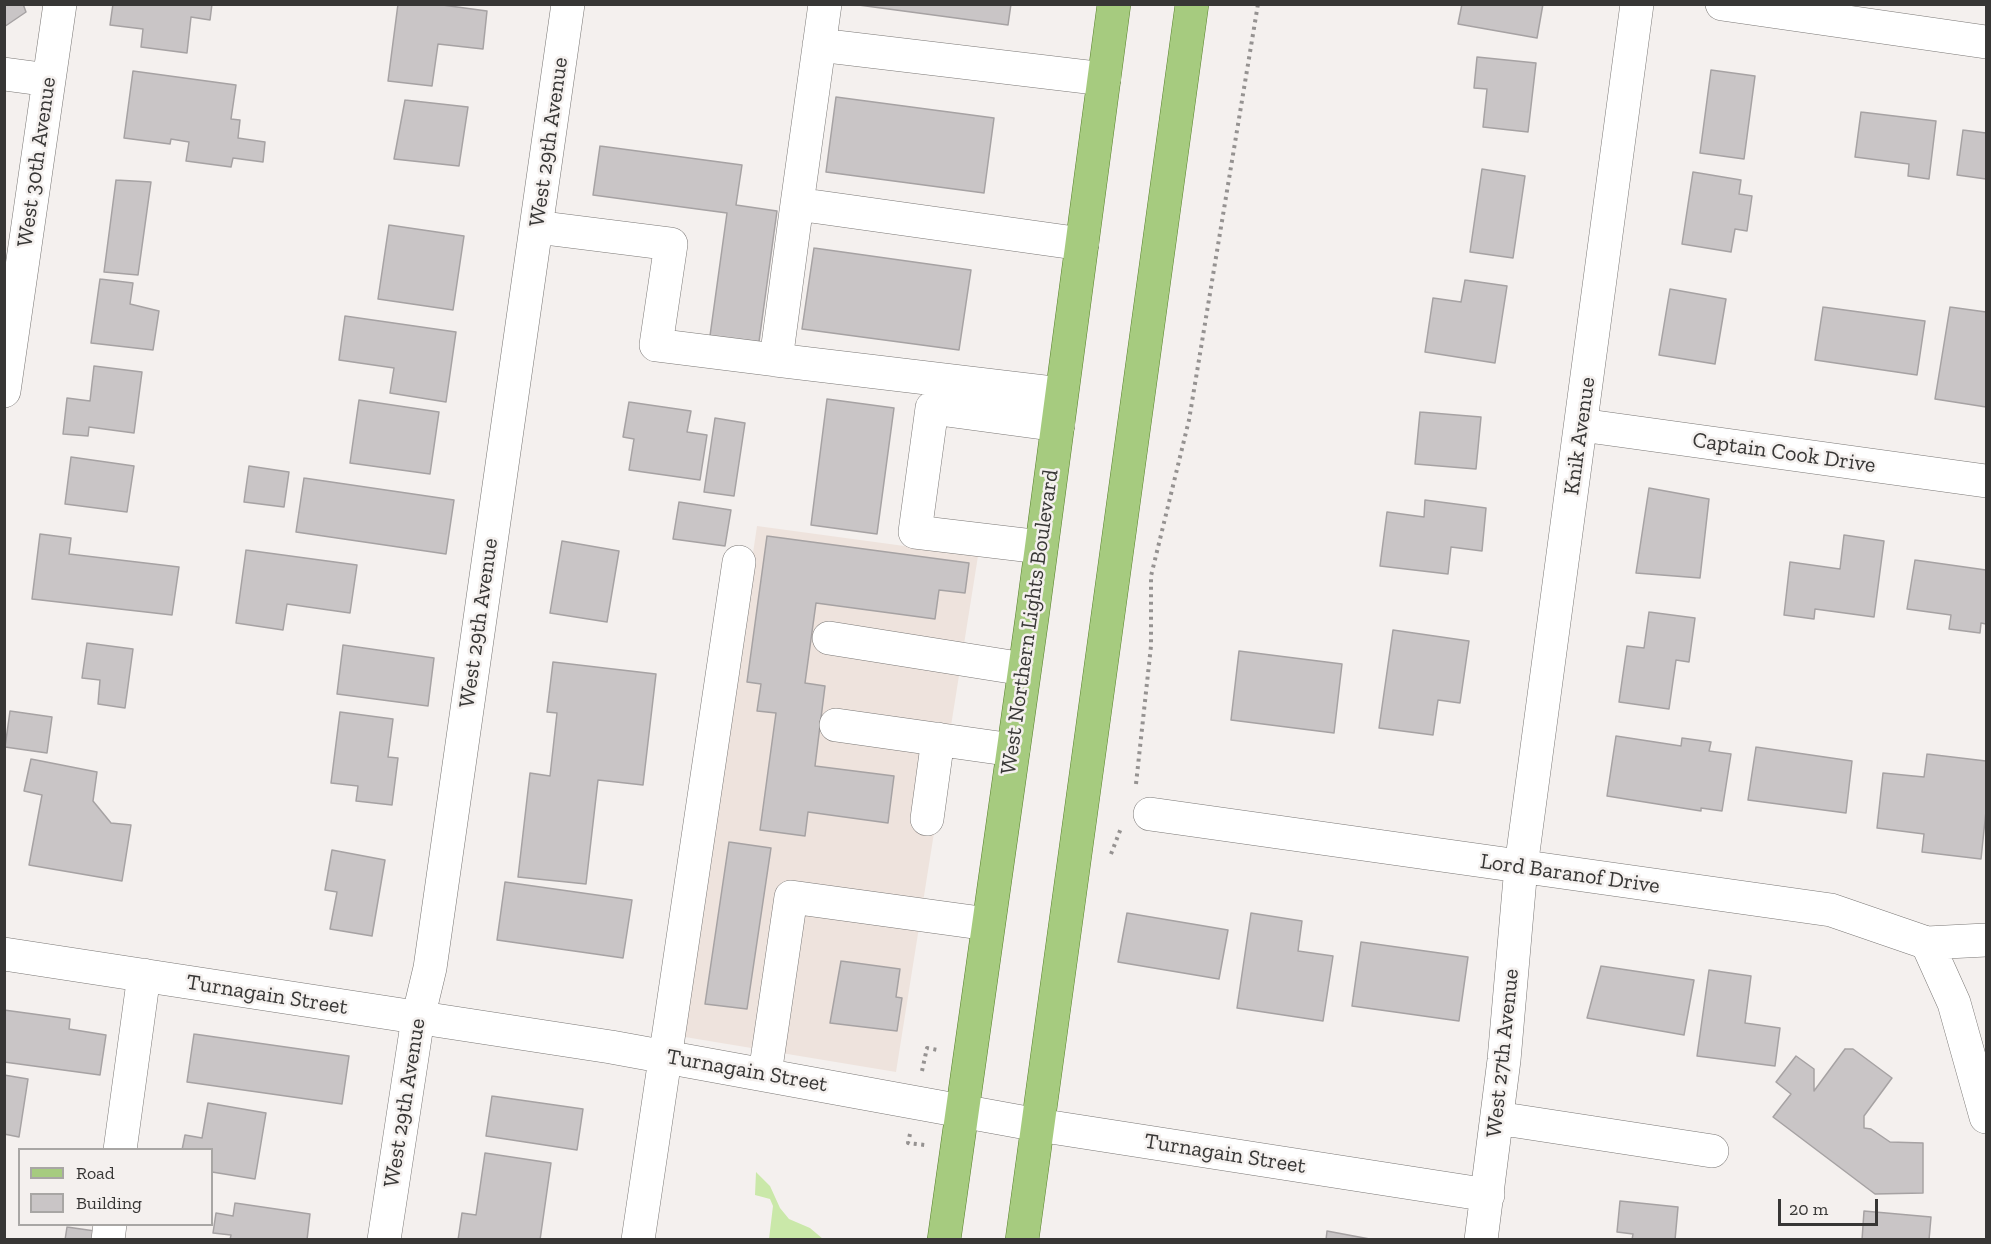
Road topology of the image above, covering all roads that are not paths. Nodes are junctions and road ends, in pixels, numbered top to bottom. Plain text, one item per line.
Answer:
1 (60, 4) edge
2 (568, 4) edge
3 (825, 4) edge
4 (1114, 4) edge
5 (1192, 4) edge
6 (1637, 4) edge
7 (1722, 4) edge
8 (1986, 42) edge
9 (819, 45) junction
10 (4, 74) edge
11 (1104, 79) junction
12 (49, 80) junction
13 (797, 204) junction
14 (536, 227) junction
15 (1082, 244) junction
16 (776, 360) junction
17 (4, 391) edge
18 (1059, 410) junction
19 (1581, 425) junction
20 (1986, 482) edge
21 (1041, 547) junction
22 (739, 562) dead end
23 (829, 638) dead end
24 (1024, 669) junction
25 (836, 725) dead end
26 (938, 739) junction
27 (1013, 750) junction
28 (1135, 809) road end
29 (927, 819) dead end
30 (1521, 867) junction
31 (988, 924) junction
32 (1986, 940) edge
33 (1928, 943) junction
34 (4, 954) edge
35 (144, 975) junction
36 (418, 1018) junction
37 (664, 1056) junction
38 (765, 1074) junction
39 (962, 1111) junction
40 (1986, 1117) edge
41 (1497, 1118) junction
42 (1038, 1125) junction
43 (120, 1148) edge
44 (1712, 1151) dead end
45 (1488, 1195) junction
46 (384, 1239) edge
47 (638, 1239) edge
48 (944, 1239) edge
49 (1022, 1239) edge
50 (1481, 1239) edge

1 - 12 street, West 30th Avenue
2 - 14 street, West 29th Avenue
3 - 9 street
4 - 11 main road, West Northern Lights Boulevard
5 - 42 main road
6 - 19 street, Knik Avenue
7 - 8 street
9 - 11 street
9 - 13 street
10 - 12 street
11 - 15 main road, West Northern Lights Boulevard
12 - 17 street, West 30th Avenue
13 - 15 street
13 - 16 street
14 - 16 street
14 - 36 street, West 29th Avenue
15 - 18 main road, West Northern Lights Boulevard
16 - 18 street
18 - 21 main road, West Northern Lights Boulevard
18 - 21 street
19 - 20 street, Captain Cook Drive
19 - 30 street, Knik Avenue
21 - 24 main road, West Northern Lights Boulevard
22 - 37 street
23 - 24 street
24 - 27 main road, West Northern Lights Boulevard
25 - 26 street
26 - 27 street
26 - 29 street
27 - 31 main road, West Northern Lights Boulevard
28 - 30 street, Lord Baranof Drive
30 - 33 street, Lord Baranof Drive
30 - 41 street, West 27th Avenue
31 - 38 street
31 - 39 main road, West Northern Lights Boulevard
32 - 33 street, Lord Baranof Drive
33 - 40 street
34 - 35 street, Turnagain Street
35 - 36 street, Turnagain Street
35 - 43 street
36 - 37 street, Turnagain Street
36 - 46 street, West 29th Avenue
37 - 38 street, Turnagain Street
37 - 47 street
38 - 39 street, Turnagain Street
39 - 42 street, Turnagain Street
39 - 48 main road, West Northern Lights Boulevard
41 - 44 street
41 - 45 street, West 27th Avenue
42 - 45 street, Turnagain Street
42 - 49 main road
45 - 50 street, West 27th Avenue

